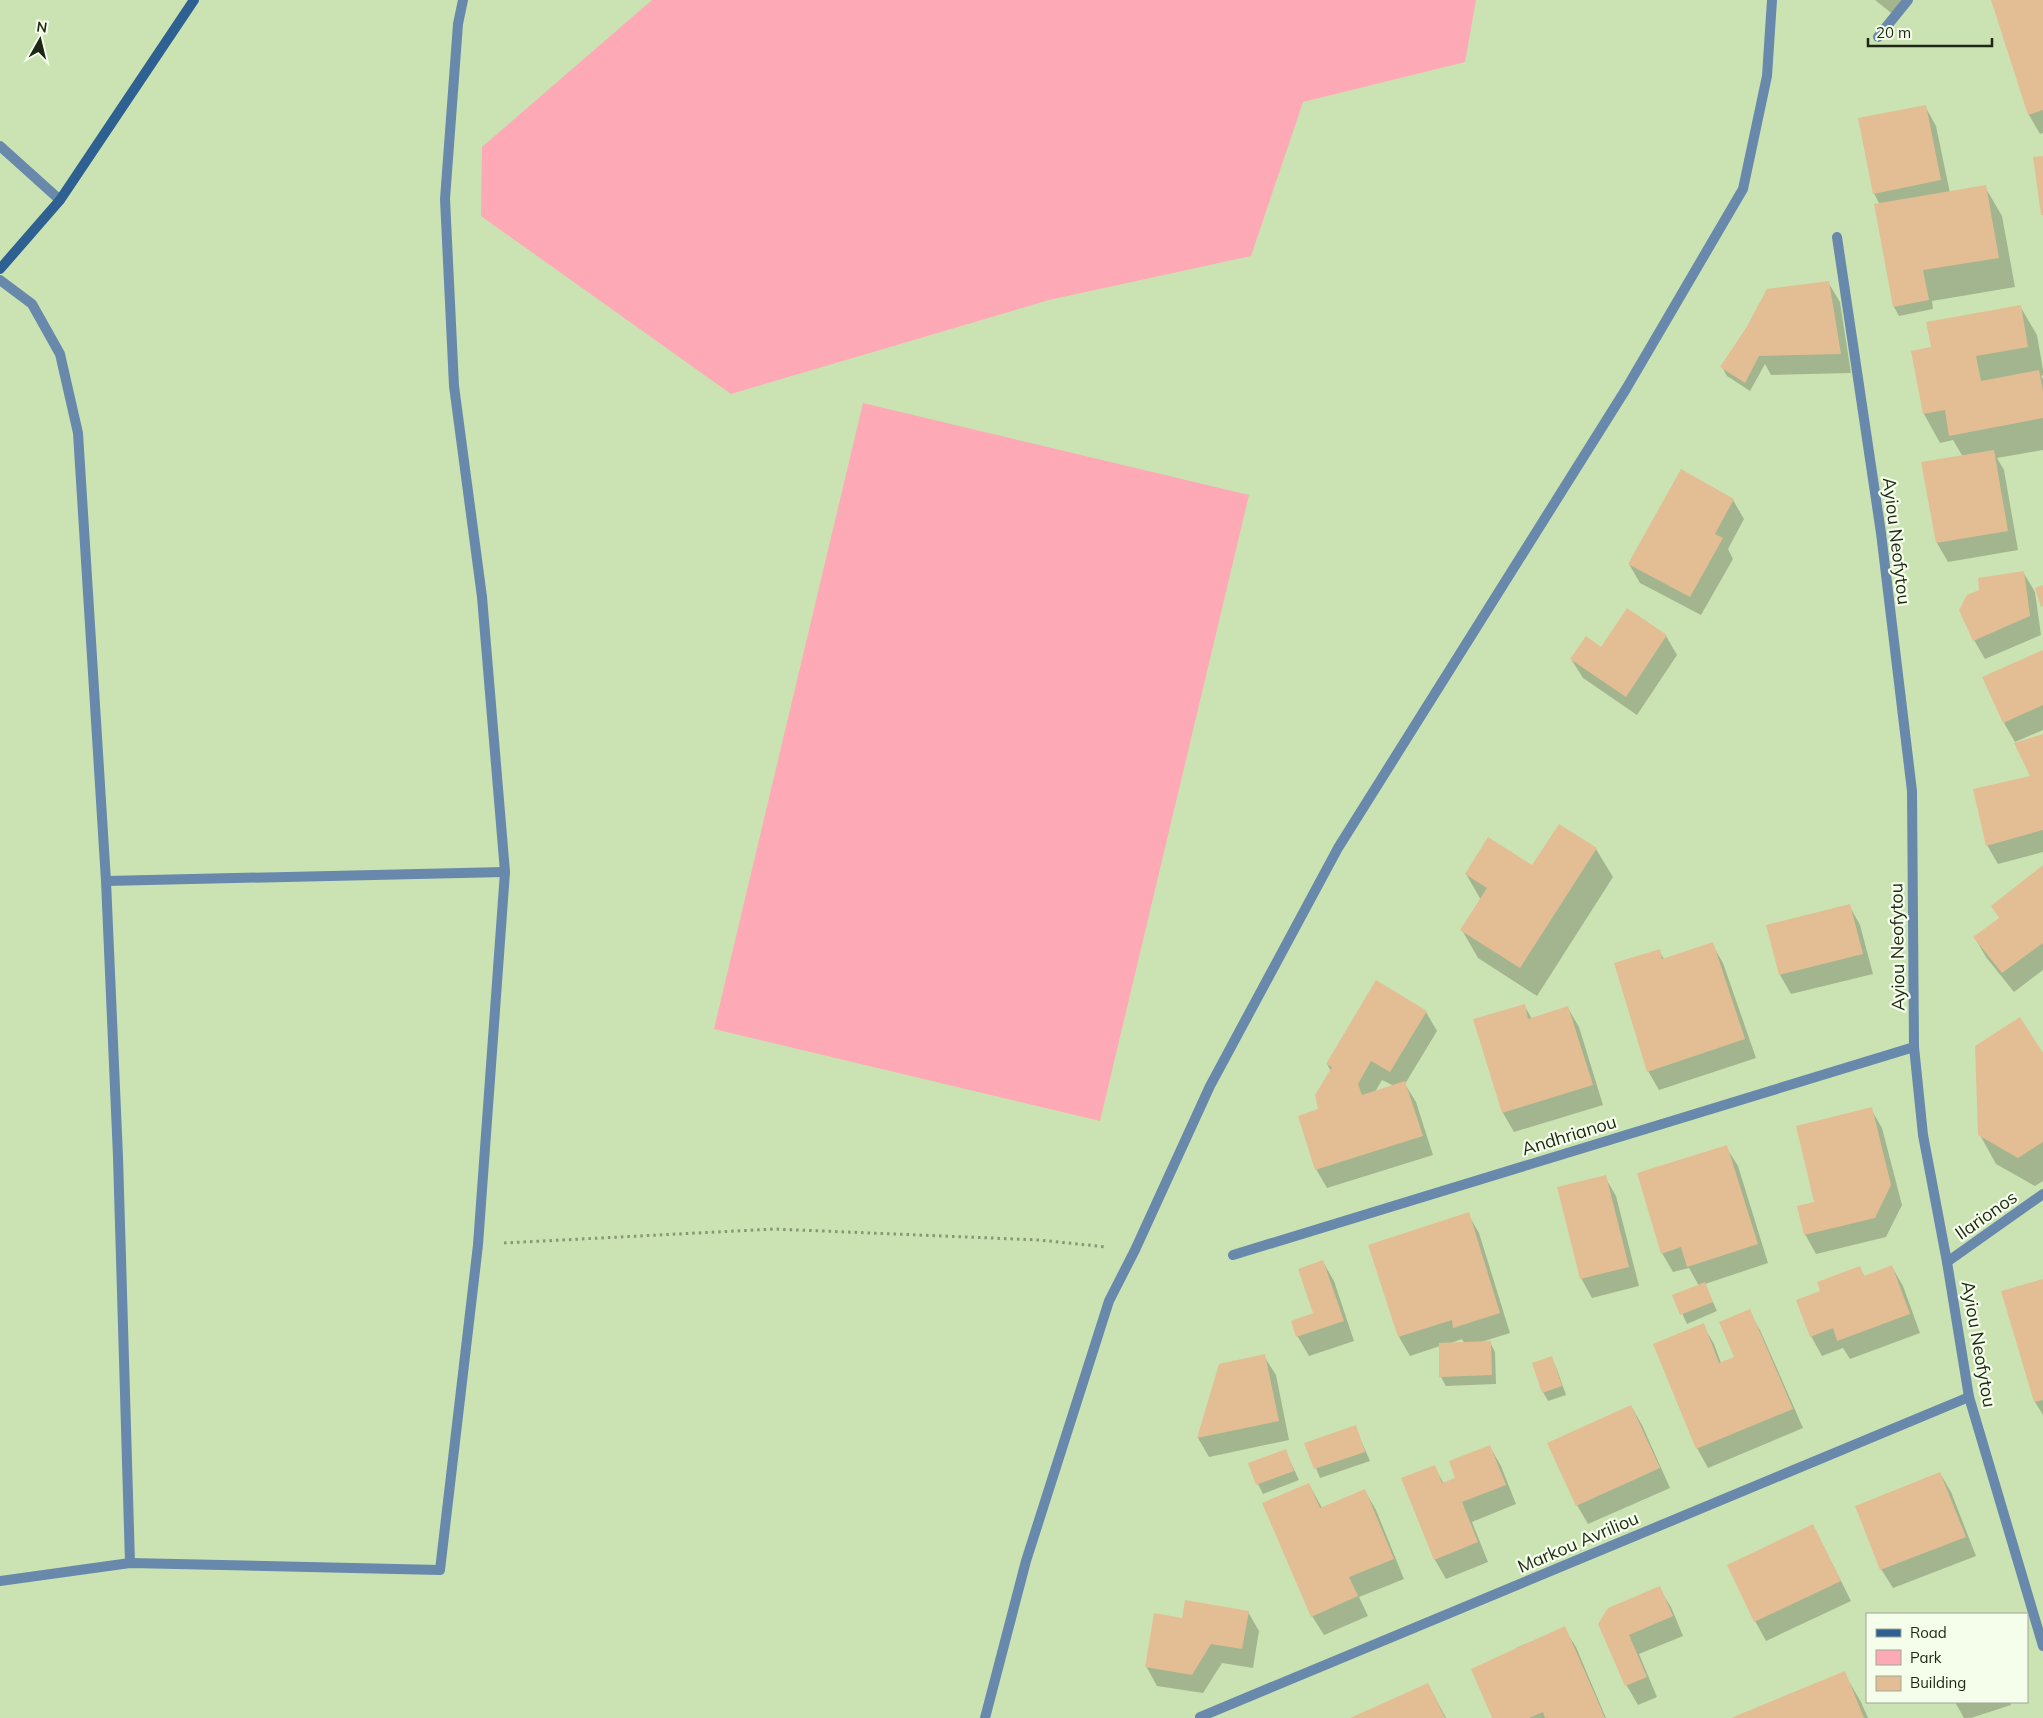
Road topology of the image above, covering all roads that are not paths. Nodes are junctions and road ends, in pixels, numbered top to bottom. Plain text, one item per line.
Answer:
1 (194, 0) edge
2 (463, 0) edge
3 (1772, 0) edge
4 (1908, 0) edge
5 (1878, 36) dead end
6 (0, 146) edge
7 (60, 200) junction
8 (1837, 236) dead end
9 (0, 269) edge
10 (0, 280) edge
11 (504, 872) junction
12 (106, 881) junction
13 (1914, 1047) junction
14 (2043, 1194) edge
15 (1233, 1255) dead end
16 (1948, 1262) junction
17 (1969, 1397) junction
18 (130, 1563) junction
19 (0, 1581) edge
20 (2043, 1646) edge
21 (1200, 1717) dead end
22 (985, 1718) edge

1 - 7 main road
2 - 11 street
3 - 22 street
4 - 5 street
6 - 7 street
7 - 9 main road
8 - 13 street, Ayiou Neofytou
10 - 12 street
11 - 12 street
11 - 18 street
12 - 18 street
13 - 15 street, Andhrianou
13 - 16 street, Ayiou Neofytou
14 - 16 street, Ilarionos
16 - 17 street, Ayiou Neofytou
17 - 20 street, Ayiou Neofytou
17 - 21 street, Markou Avriliou
18 - 19 street

